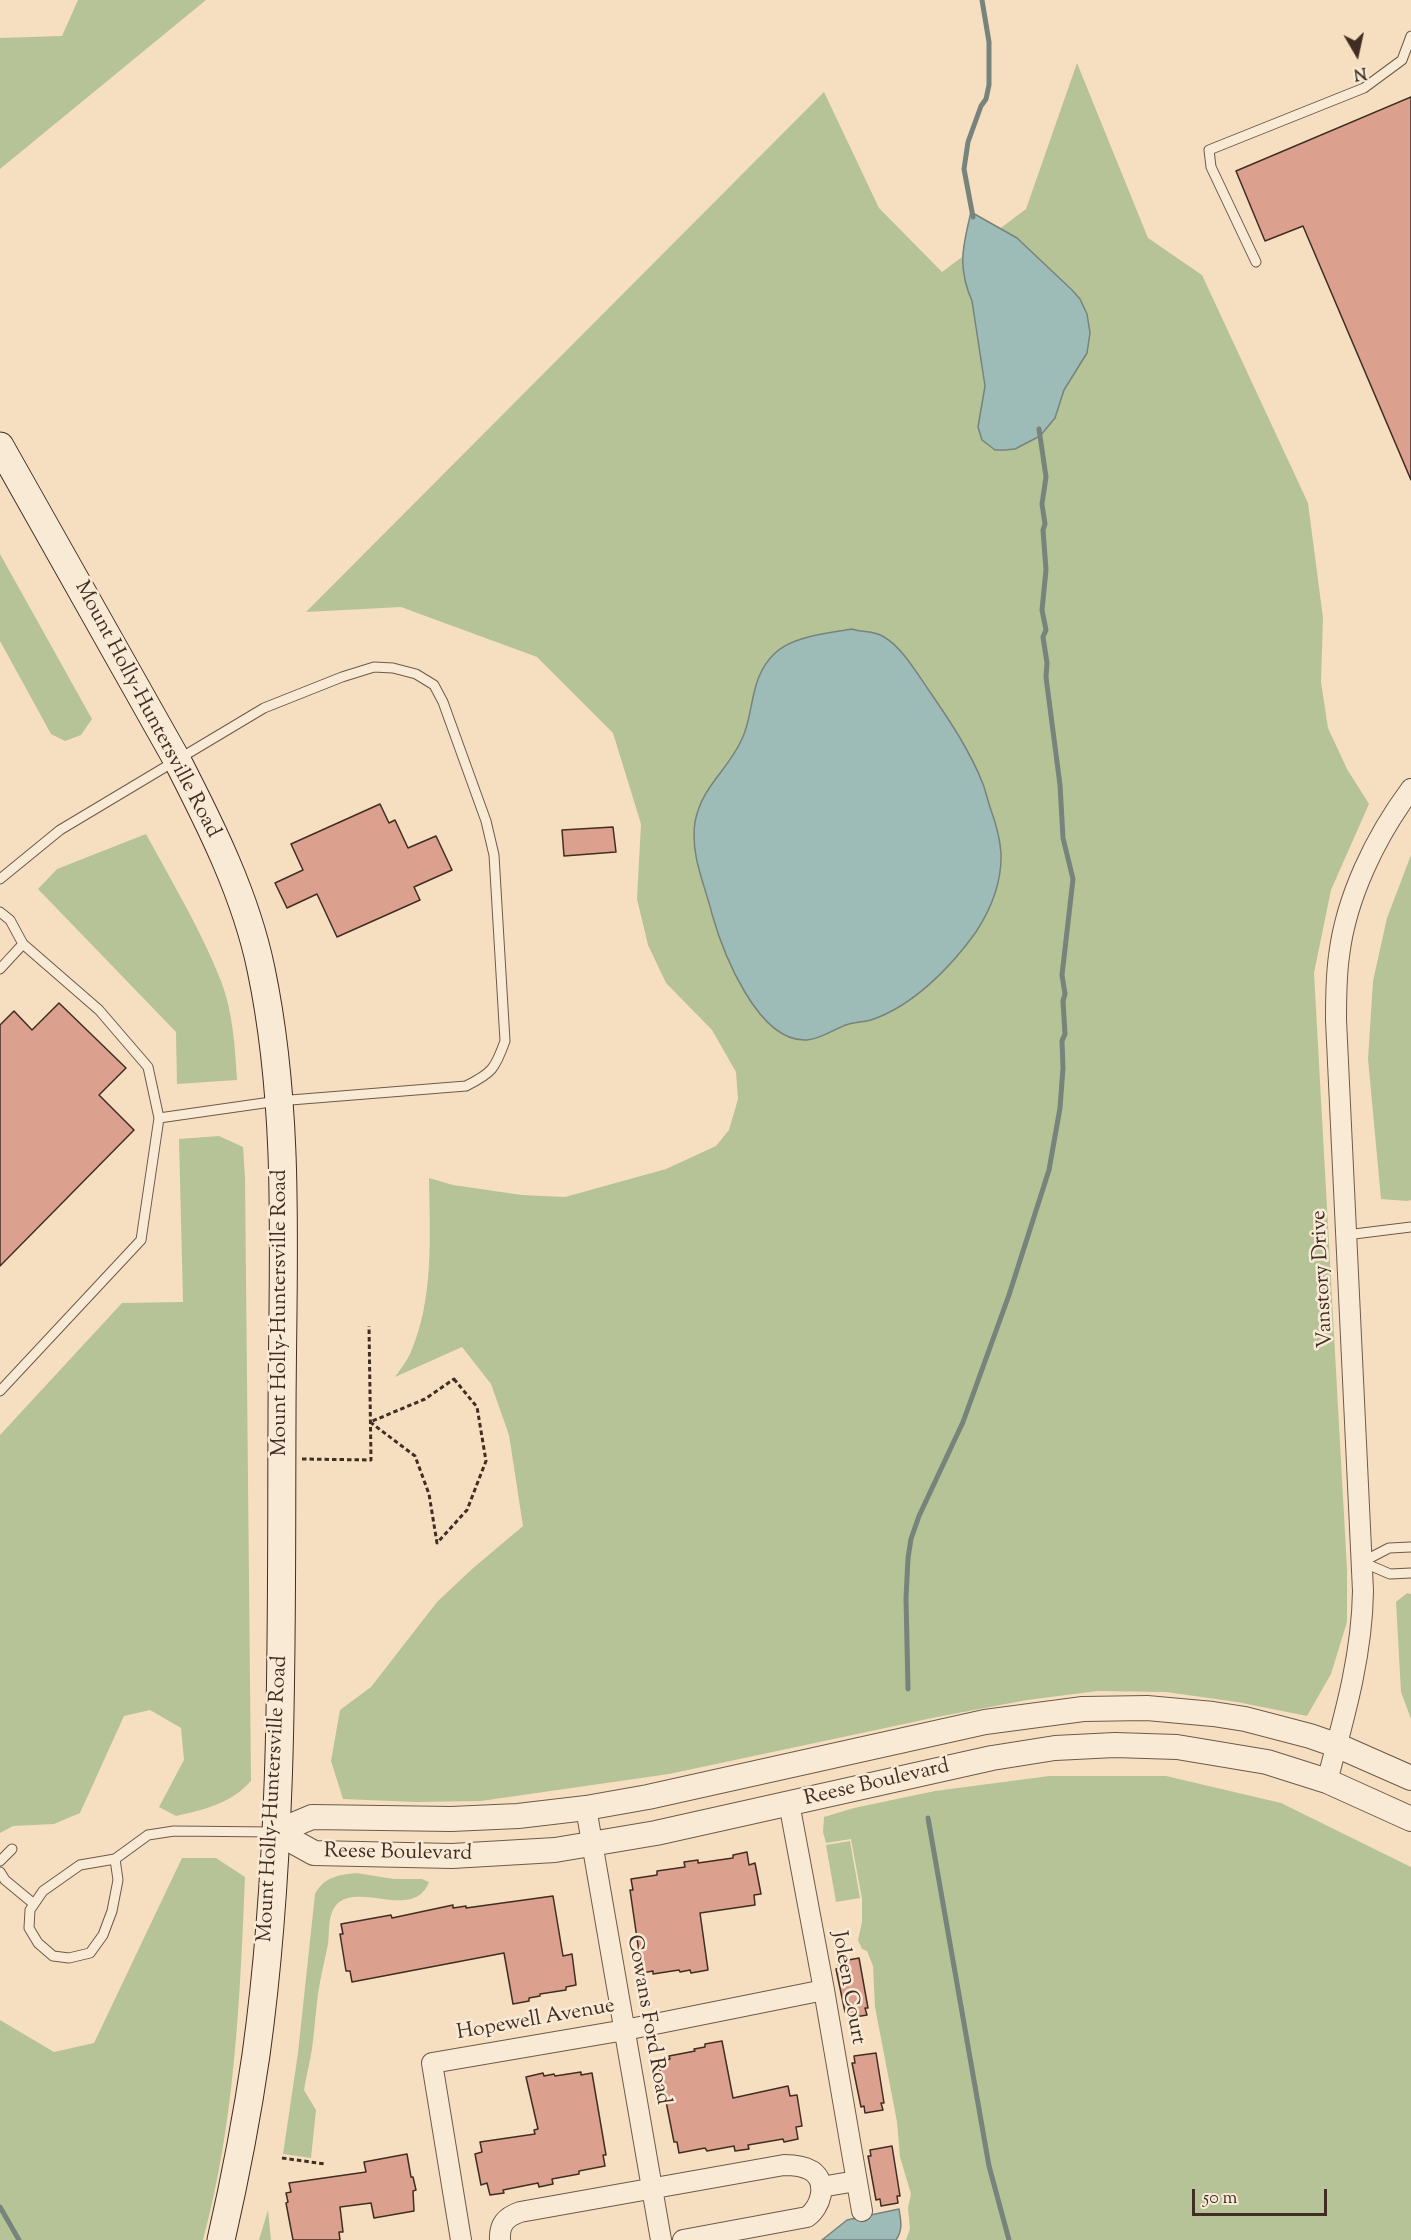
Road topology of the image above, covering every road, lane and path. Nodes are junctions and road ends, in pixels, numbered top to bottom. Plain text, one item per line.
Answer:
1 (1411, 36) edge
2 (1256, 262) dead end
3 (0, 446) edge
4 (177, 760) junction
5 (1411, 789) edge
6 (0, 879) edge
7 (0, 912) edge
8 (23, 944) junction
9 (0, 969) edge
10 (278, 1101) junction
11 (159, 1118) junction
12 (1411, 1227) edge
13 (1346, 1235) junction
14 (369, 1326) dead end
15 (0, 1391) edge
16 (370, 1422) junction
17 (282, 1458) junction
18 (1411, 1547) edge
19 (1362, 1562) junction
20 (1411, 1573) edge
21 (1336, 1745) junction
22 (1411, 1778) edge
23 (1327, 1781) junction
24 (789, 1803) junction
25 (586, 1808) junction
26 (1411, 1819) edge
27 (276, 1832) junction
28 (592, 1845) junction
29 (12, 1849) dead end
30 (115, 1859) junction
31 (0, 1862) edge
32 (0, 1872) edge
33 (34, 1904) junction
34 (824, 1990) junction
35 (625, 2030) junction
36 (282, 2158) dead end
37 (325, 2164) dead end
38 (856, 2181) junction
39 (821, 2187) junction
40 (653, 2190) junction
41 (862, 2211) dead end
42 (221, 2240) edge
43 (461, 2240) edge
44 (500, 2240) edge
45 (661, 2240) edge
46 (683, 2240) edge

1 - 2 lane
3 - 4 main road, Mount Holly-Huntersville Road
4 - 6 lane
4 - 10 main road, Mount Holly-Huntersville Road
4 - 10 lane
5 - 13 street, Vanstory Drive
7 - 8 lane
8 - 9 lane
8 - 11 lane
10 - 11 lane
10 - 17 main road, Mount Holly-Huntersville Road
11 - 15 lane
12 - 13 lane
13 - 19 street, Vanstory Drive
14 - 16 path
16 - 16 path
16 - 17 path
17 - 27 main road, Mount Holly-Huntersville Road
18 - 19 lane
19 - 20 lane
19 - 21 street, Vanstory Drive
21 - 22 street, Reese Boulevard
21 - 23 street, Vanstory Drive
21 - 25 street, Reese Boulevard
23 - 24 street, Reese Boulevard
23 - 26 street, Reese Boulevard
24 - 28 street, Reese Boulevard
24 - 34 street, Joleen Court
25 - 27 street, Reese Boulevard
25 - 28 street, Cowans Ford Road
27 - 28 street, Reese Boulevard
27 - 30 lane
27 - 42 main road, Mount Holly-Huntersville Road
28 - 35 street, Cowans Ford Road
29 - 31 lane
30 - 33 lane
30 - 33 lane
32 - 33 lane
34 - 35 street, Hopewell Avenue
34 - 38 street, Joleen Court
35 - 40 street, Cowans Ford Road
35 - 43 street, Hopewell Avenue
36 - 37 path
38 - 39 street
38 - 41 street, Joleen Court
39 - 40 street
39 - 46 street
40 - 44 street
40 - 45 street, Cowans Ford Road

